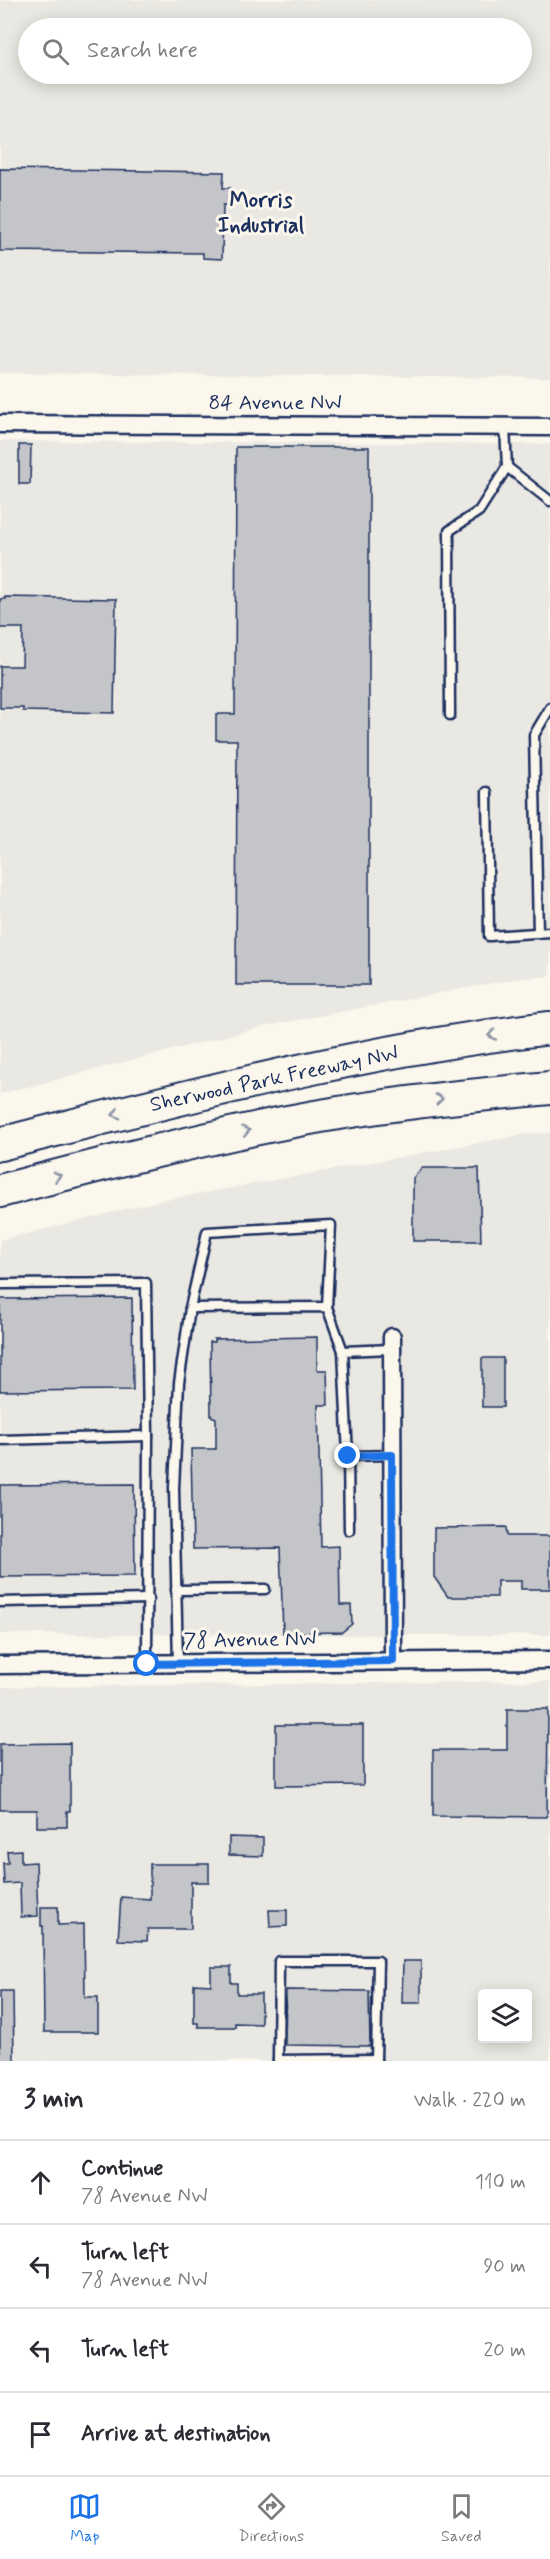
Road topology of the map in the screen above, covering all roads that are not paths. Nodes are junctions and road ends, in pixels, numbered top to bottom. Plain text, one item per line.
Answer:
1 (0, 424) edge
2 (505, 427) junction
3 (550, 427) edge
4 (507, 467) junction
5 (550, 501) edge
6 (550, 708) edge
7 (450, 715) dead end
8 (487, 792) dead end
9 (550, 932) edge
10 (538, 933) junction
11 (550, 1028) edge
12 (550, 1088) edge
13 (0, 1144) edge
14 (0, 1191) edge
15 (0, 1284) edge
16 (327, 1307) junction
17 (190, 1308) junction
18 (392, 1343) joint
19 (343, 1351) junction
20 (148, 1436) junction
21 (0, 1440) edge
22 (392, 1455) junction
23 (348, 1456) junction
24 (349, 1530) dead end
25 (265, 1589) dead end
26 (176, 1590) junction
27 (149, 1599) junction
28 (0, 1602) edge
29 (550, 1660) edge
30 (393, 1661) junction
31 (178, 1663) junction
32 (147, 1664) junction
33 (0, 1665) edge
34 (278, 2060) edge
35 (376, 2060) edge

1 - 2 street, 84 Avenue NW
2 - 3 street, 84 Avenue NW
2 - 4 lane
4 - 5 lane
4 - 7 lane
6 - 10 lane
8 - 10 lane
9 - 10 lane
11 -> 13 highway, Sherwood Park Freeway NW
14 -> 12 highway
15 - 20 lane
16 - 17 lane
16 - 17 lane
16 - 19 lane
17 - 26 lane
18 - 19 lane
18 - 22 street
19 - 23 lane
20 - 21 lane
20 - 27 lane
22 - 23 lane
22 - 30 street
23 - 24 lane
25 - 26 lane
26 - 31 lane
27 - 28 lane
27 - 32 lane
29 - 30 street, 78 Avenue NW
30 - 31 street, 78 Avenue NW
31 - 32 street, 78 Avenue NW
32 - 33 street, 78 Avenue NW
34 - 35 lane
34 - 35 lane

